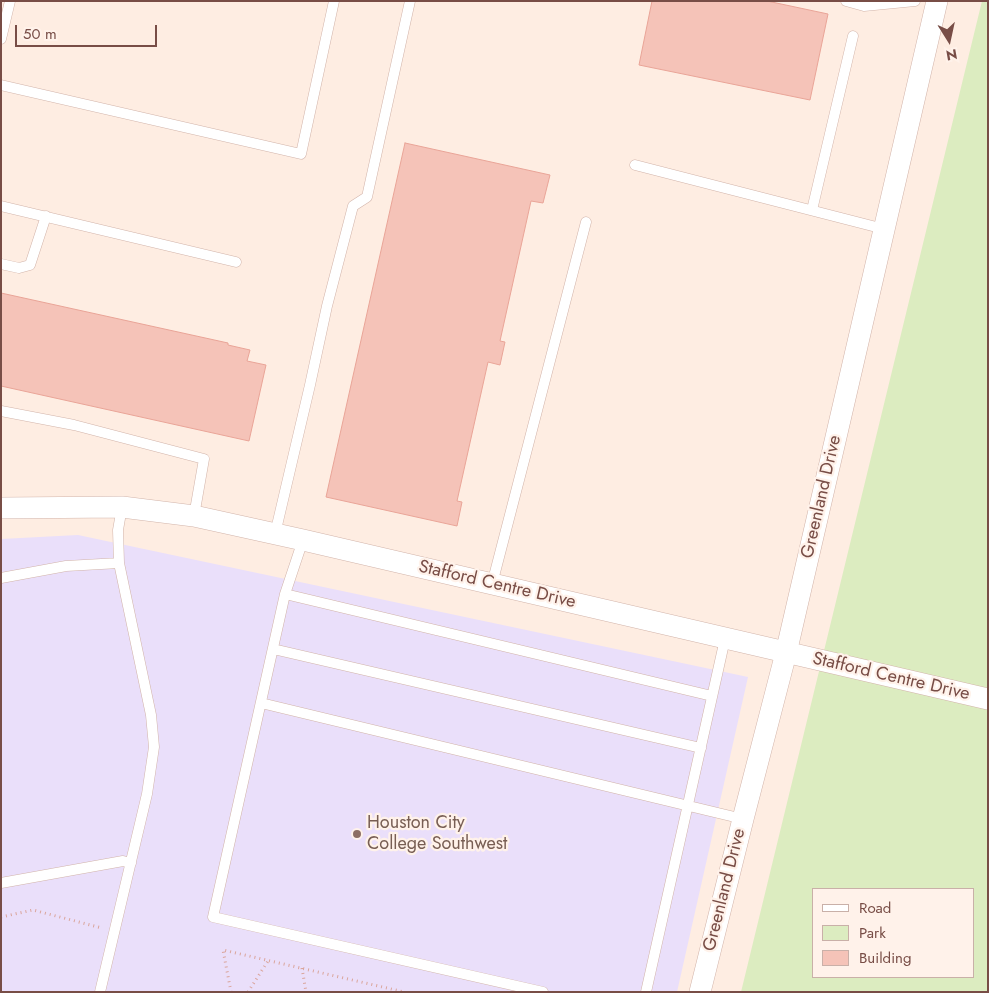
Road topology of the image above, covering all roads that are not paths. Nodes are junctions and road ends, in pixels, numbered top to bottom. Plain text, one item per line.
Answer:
1 (10, 1) edge
2 (334, 1) edge
3 (410, 1) edge
4 (846, 1) edge
5 (915, 1) edge
6 (937, 1) edge
7 (865, 4) edge
8 (852, 36) dead end
9 (1, 39) edge
10 (1, 85) edge
11 (635, 165) dead end
12 (1, 206) edge
13 (812, 210) junction
14 (46, 216) junction
15 (586, 222) dead end
16 (884, 228) junction
17 (236, 262) dead end
18 (1, 264) edge
19 (1, 411) edge
20 (122, 507) junction
21 (1, 508) edge
22 (194, 516) junction
23 (275, 534) junction
24 (303, 540) junction
25 (119, 563) junction
26 (1, 578) edge
27 (492, 584) junction
28 (285, 594) junction
29 (725, 639) junction
30 (273, 649) junction
31 (786, 653) junction
32 (712, 696) junction
33 (988, 699) edge
34 (261, 703) junction
35 (701, 748) junction
36 (688, 806) junction
37 (742, 819) junction
38 (131, 863) junction
39 (1, 883) edge
40 (100, 992) edge
41 (543, 992) edge
42 (646, 992) edge
43 (700, 992) edge

1 - 9 lane
2 - 10 lane
3 - 23 lane
4 - 7 lane
5 - 7 lane
6 - 16 street, Greenland Drive
8 - 13 lane
11 - 13 lane
12 - 14 lane
13 - 16 lane
14 - 17 lane
14 - 18 lane
15 - 27 lane
16 - 31 street, Greenland Drive
19 - 22 lane
20 - 21 street, Stafford Centre Drive
20 - 22 street, Stafford Centre Drive
20 - 25 lane
22 - 23 street, Stafford Centre Drive
23 - 24 street, Stafford Centre Drive
24 - 27 street, Stafford Centre Drive
24 - 28 lane
25 - 26 lane
25 - 38 lane
27 - 29 street, Stafford Centre Drive
28 - 30 lane
28 - 32 lane
29 - 31 street, Stafford Centre Drive
29 - 32 lane
30 - 34 lane
30 - 35 lane
31 - 33 street, Stafford Centre Drive
31 - 37 street, Greenland Drive
32 - 35 lane
34 - 36 lane
34 - 41 lane
35 - 36 lane
36 - 37 lane
36 - 42 lane
37 - 43 street, Greenland Drive
38 - 39 lane
38 - 40 lane

